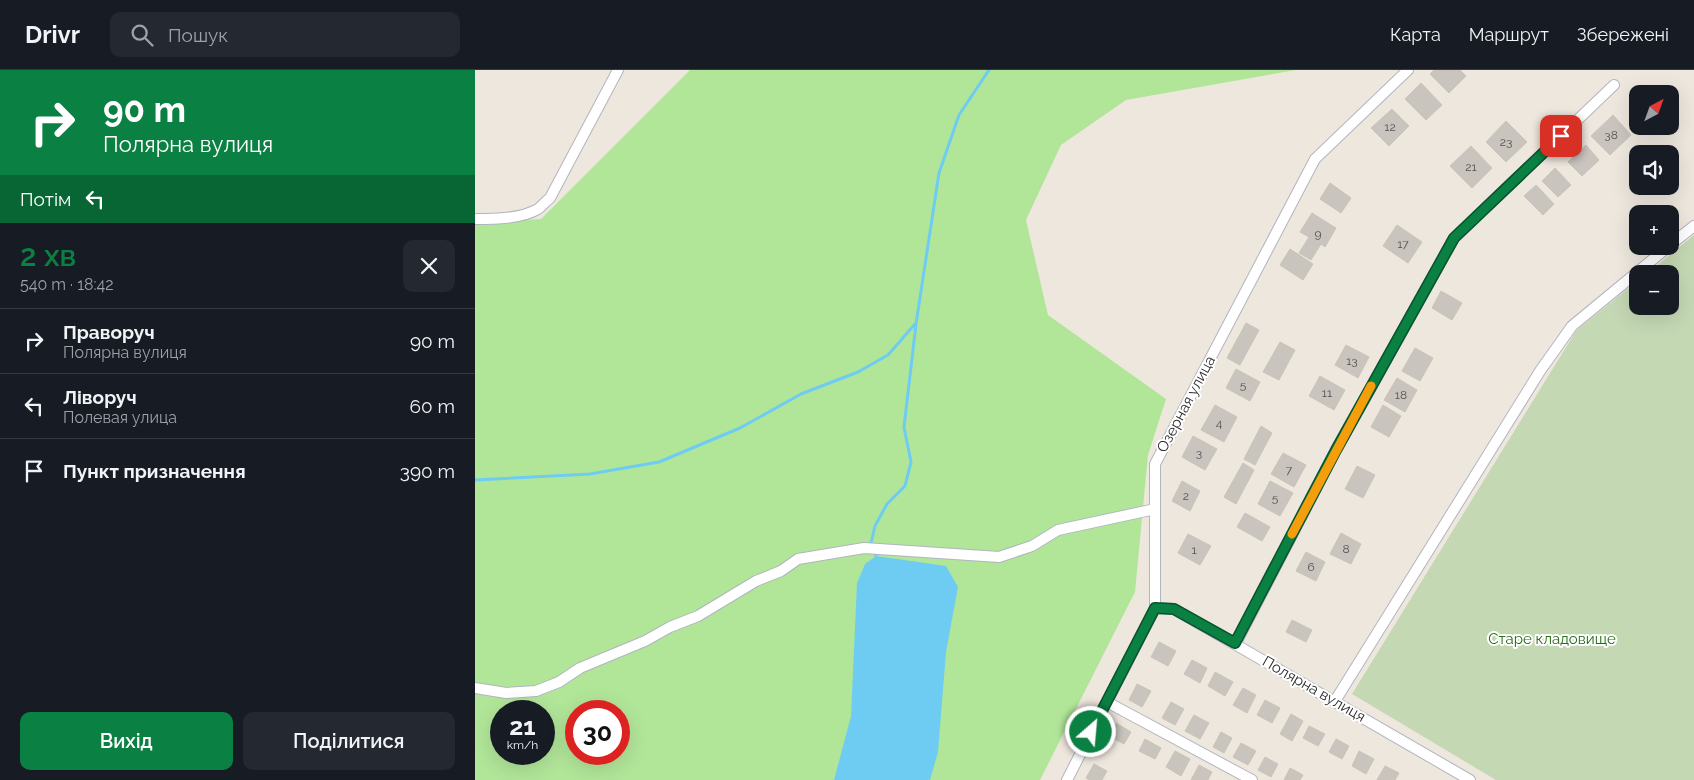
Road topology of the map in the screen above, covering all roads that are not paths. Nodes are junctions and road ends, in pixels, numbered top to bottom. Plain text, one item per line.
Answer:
1 (618, 70) edge
2 (1408, 70) edge
3 (1614, 85) dead end
4 (475, 219) edge
5 (1694, 226) edge
6 (1679, 238) edge
7 (1658, 255) edge
8 (1155, 509) junction
9 (1155, 608) junction
10 (1235, 643) junction
11 (475, 688) edge
12 (1335, 701) junction
13 (1107, 702) junction
14 (1069, 779) edge
15 (1252, 780) edge
16 (1470, 780) edge

1 - 4 street
2 - 8 street, Озерная улица
3 - 10 street
5 - 6 street
7 - 12 street
8 - 9 street, Озерная улица
8 - 11 street
9 - 10 street, Полярна вулиця
9 - 13 street, Озерная улица
10 - 12 street, Полярна вулиця
12 - 16 street, Полярна вулиця
13 - 14 street, Озерная улица
13 - 15 street

